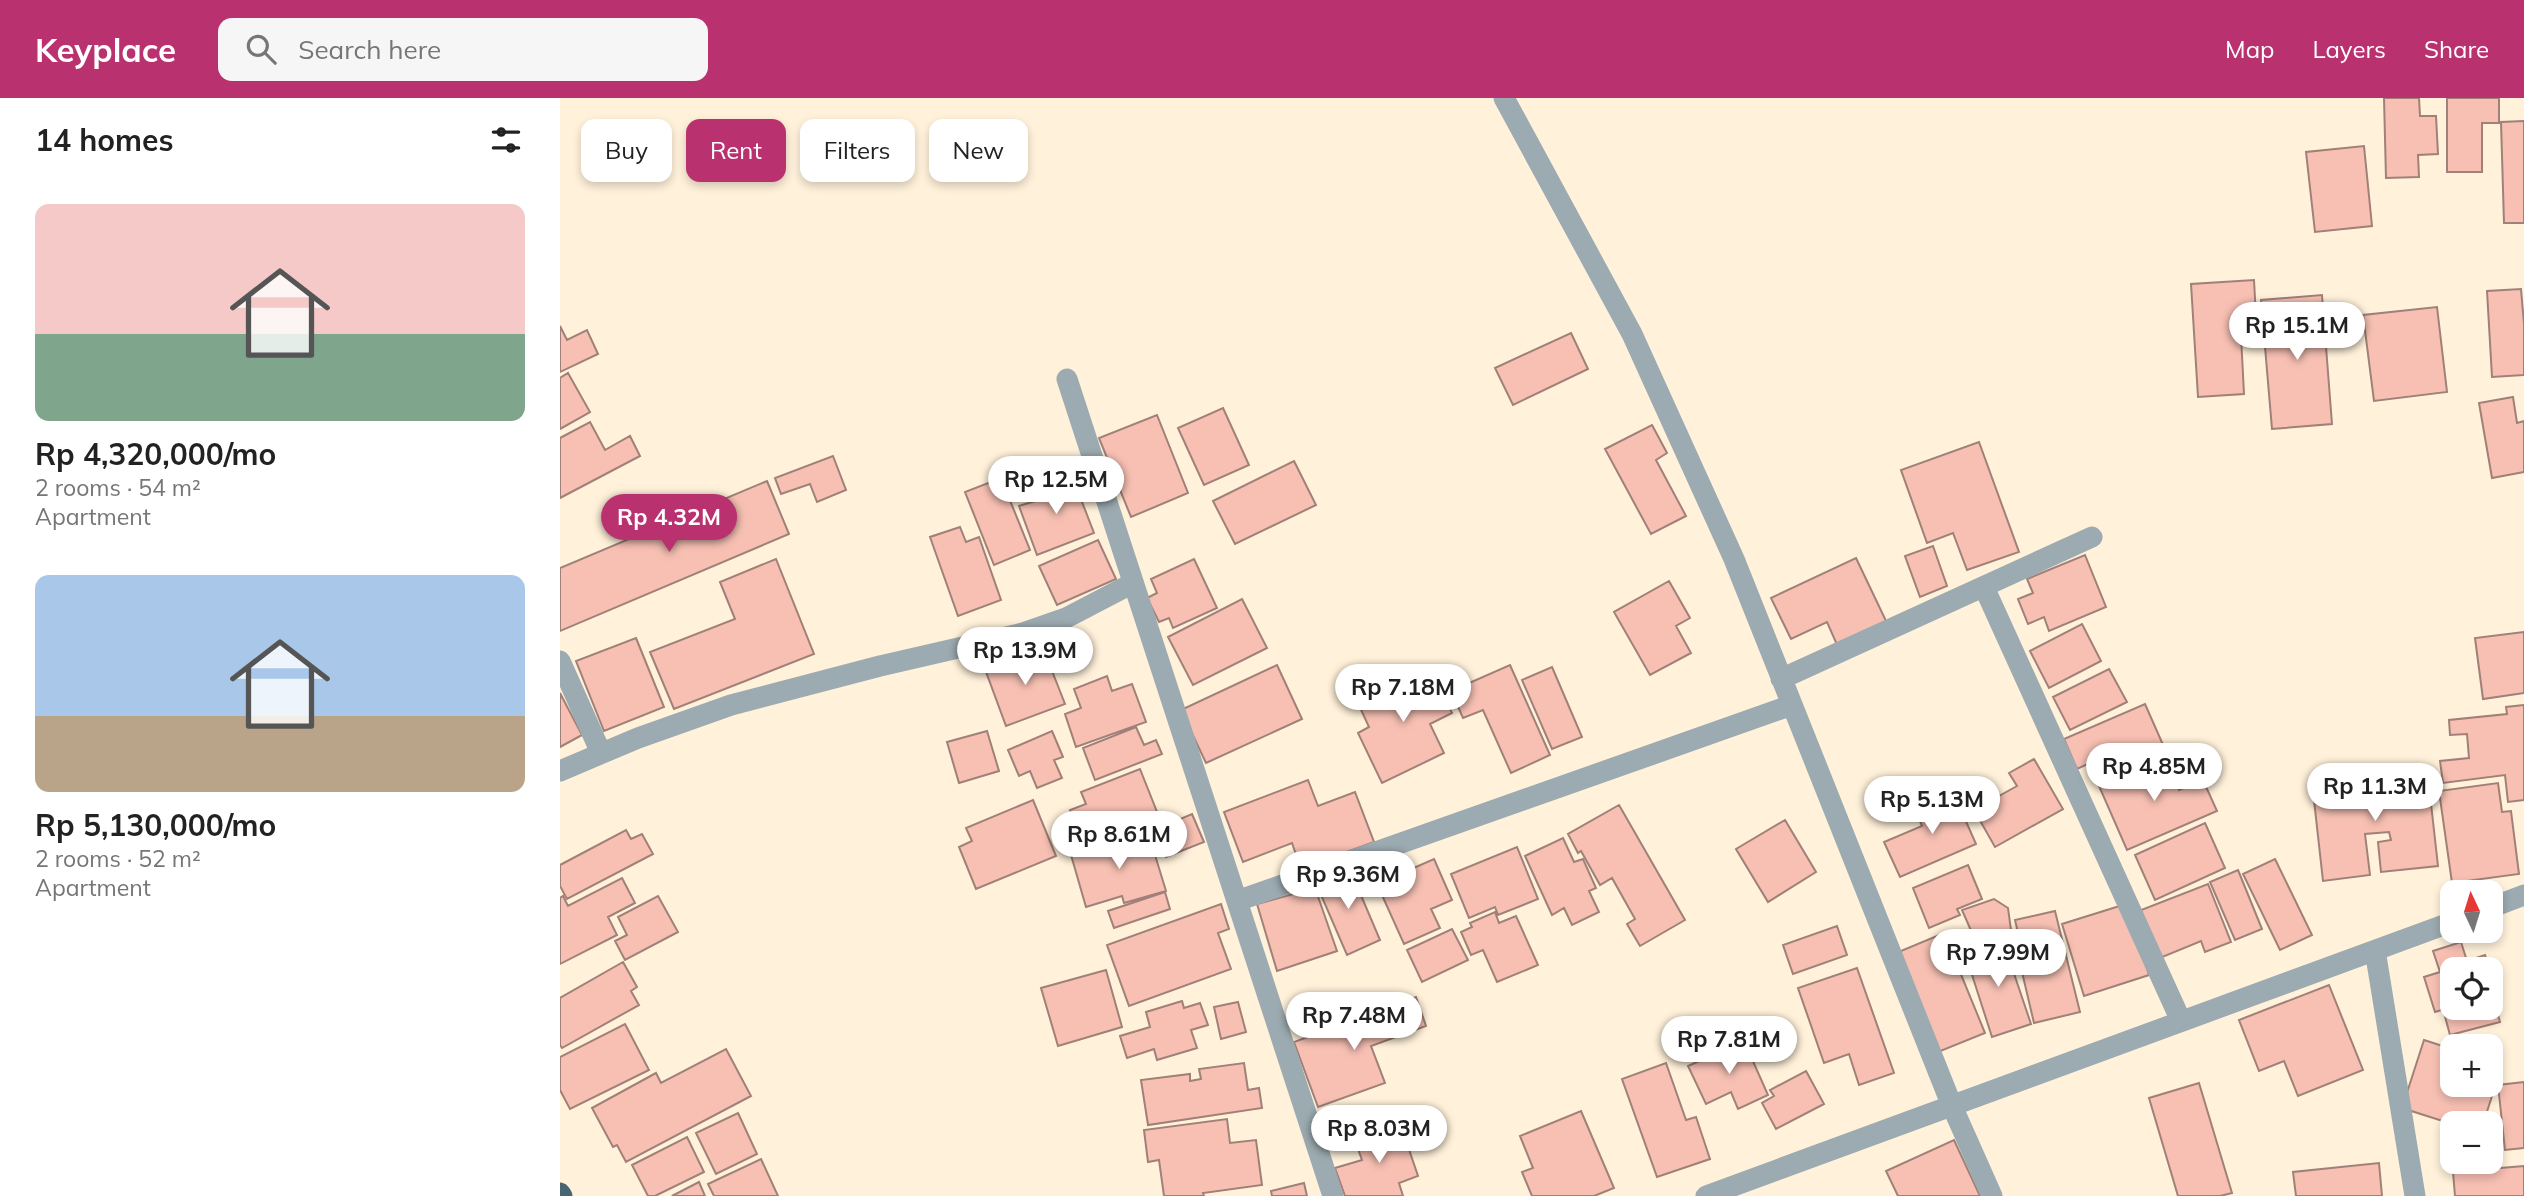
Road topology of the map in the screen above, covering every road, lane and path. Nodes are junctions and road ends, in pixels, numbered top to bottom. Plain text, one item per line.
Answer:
1 (1504, 98) edge
2 (1067, 379) dead end
3 (2092, 537) dead end
4 (1133, 583) junction
5 (1984, 587) junction
6 (560, 660) edge
7 (1782, 679) junction
8 (1792, 705) junction
9 (601, 753) junction
10 (560, 771) edge
11 (2524, 895) edge
12 (1237, 901) junction
13 (2503, 903) edge
14 (2440, 926) edge
15 (2375, 950) junction
16 (2181, 1021) junction
17 (1952, 1106) junction
18 (1334, 1196) edge
19 (1706, 1196) edge
20 (1992, 1196) edge
21 (2415, 1196) edge

1 - 7 street
2 - 4 street
3 - 5 street
4 - 9 street
4 - 12 street
5 - 7 street
5 - 16 street
6 - 9 street
7 - 8 street
8 - 12 street
8 - 17 street
9 - 10 street
11 - 13 street
12 - 18 street
14 - 15 street
15 - 16 street
15 - 21 street
16 - 17 street
17 - 19 street
17 - 20 street

